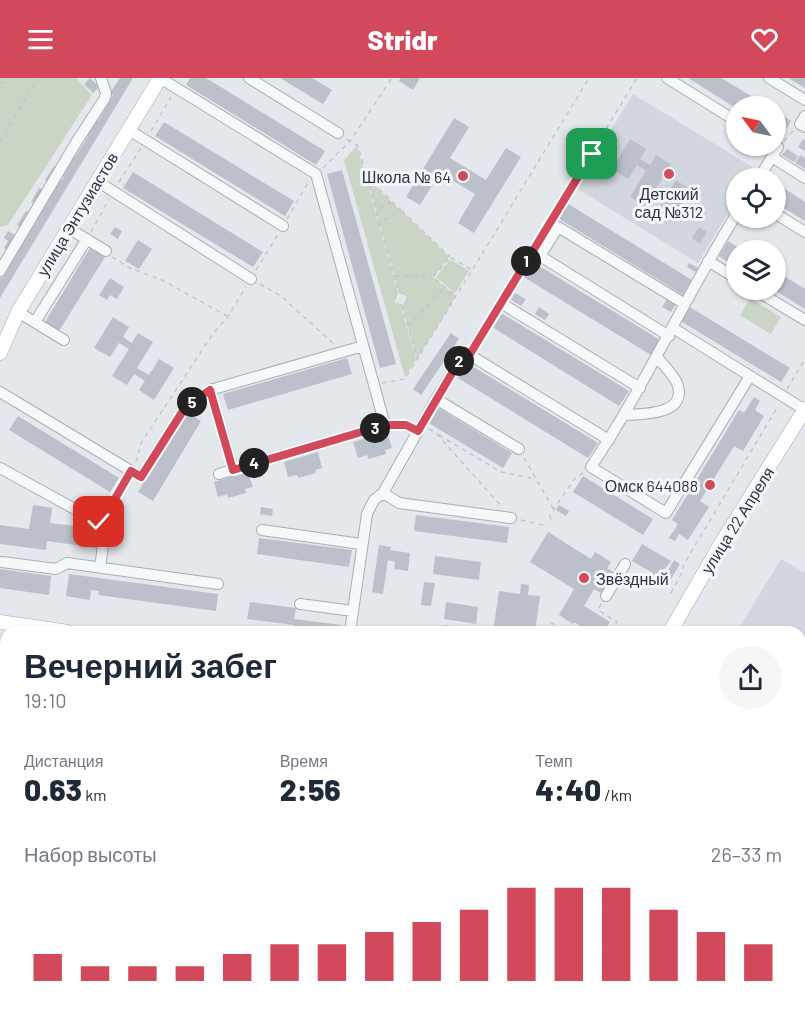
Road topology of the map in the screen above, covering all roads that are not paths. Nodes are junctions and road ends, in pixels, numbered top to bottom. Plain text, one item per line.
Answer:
1 (101, 78) edge
2 (160, 78) edge
3 (249, 78) edge
4 (667, 78) edge
5 (770, 78) edge
6 (805, 100) edge
7 (726, 115) edge
8 (129, 130) junction
9 (338, 133) road end
10 (772, 158) joint
11 (766, 168) edge
12 (805, 178) edge
13 (97, 181) junction
14 (786, 220) edge
15 (283, 226) road end
16 (68, 228) junction
17 (728, 228) edge
18 (805, 232) edge
19 (87, 239) junction
20 (106, 251) road end
21 (708, 261) junction
22 (0, 271) edge
23 (726, 272) edge
24 (251, 279) road end
25 (772, 300) edge
26 (501, 303) road end
27 (685, 304) junction
28 (18, 312) junction
29 (805, 320) edge
30 (35, 322) junction
31 (671, 332) junction
32 (64, 340) dead end
33 (363, 345) junction
34 (0, 353) edge
35 (657, 357) junction
36 (750, 376) junction
37 (640, 388) junction
38 (210, 390) junction
39 (0, 392) edge
40 (436, 399) junction
41 (805, 410) edge
42 (624, 415) junction
43 (385, 425) junction
44 (420, 427) junction
45 (609, 440) junction
46 (519, 449) road end
47 (0, 468) edge
48 (233, 470) junction
49 (219, 474) dead end
50 (383, 493) junction
51 (511, 518) road end
52 (262, 530) dead end
53 (361, 544) junction
54 (2, 562) edge
55 (625, 564) dead end
56 (100, 568) junction
57 (218, 584) dead end
58 (606, 596) road end
59 (300, 604) dead end
60 (353, 611) junction
61 (0, 622) edge
62 (27, 626) edge
63 (351, 626) edge
64 (673, 626) edge

1 - 22 street
2 - 8 main road, улица Энтузиастов
2 - 33 street
3 - 9 street
4 - 7 street
5 - 6 street
8 - 13 main road, улица Энтузиастов
8 - 15 street
10 - 11 street
10 - 12 street
13 - 16 main road, улица Энтузиастов
13 - 24 street
14 - 18 street
16 - 19 street
16 - 28 main road, улица Энтузиастов
17 - 21 street
19 - 20 street
19 - 30 street
21 - 23 street
21 - 27 street
25 - 29 street
26 - 37 street
27 - 31 street
27 - 31 street
28 - 30 street
28 - 34 main road, улица Энтузиастов
30 - 32 street
31 - 35 street
31 - 36 street
33 - 38 street
33 - 43 street
35 - 37 street
35 - 42 street
36 - 41 street
36 - 45 street
37 - 42 street
38 - 39 street
38 - 48 street
40 - 44 street
40 - 45 street
40 - 46 street
41 - 64 main road, улица 22 Апреля
42 - 45 street
43 - 44 street
43 - 48 street
44 - 50 street
47 - 56 street
48 - 49 street
50 - 51 street
50 - 53 street
52 - 53 street
53 - 60 street
54 - 56 street
55 - 58 street
56 - 57 street
59 - 60 street
60 - 63 street
61 - 62 main road

